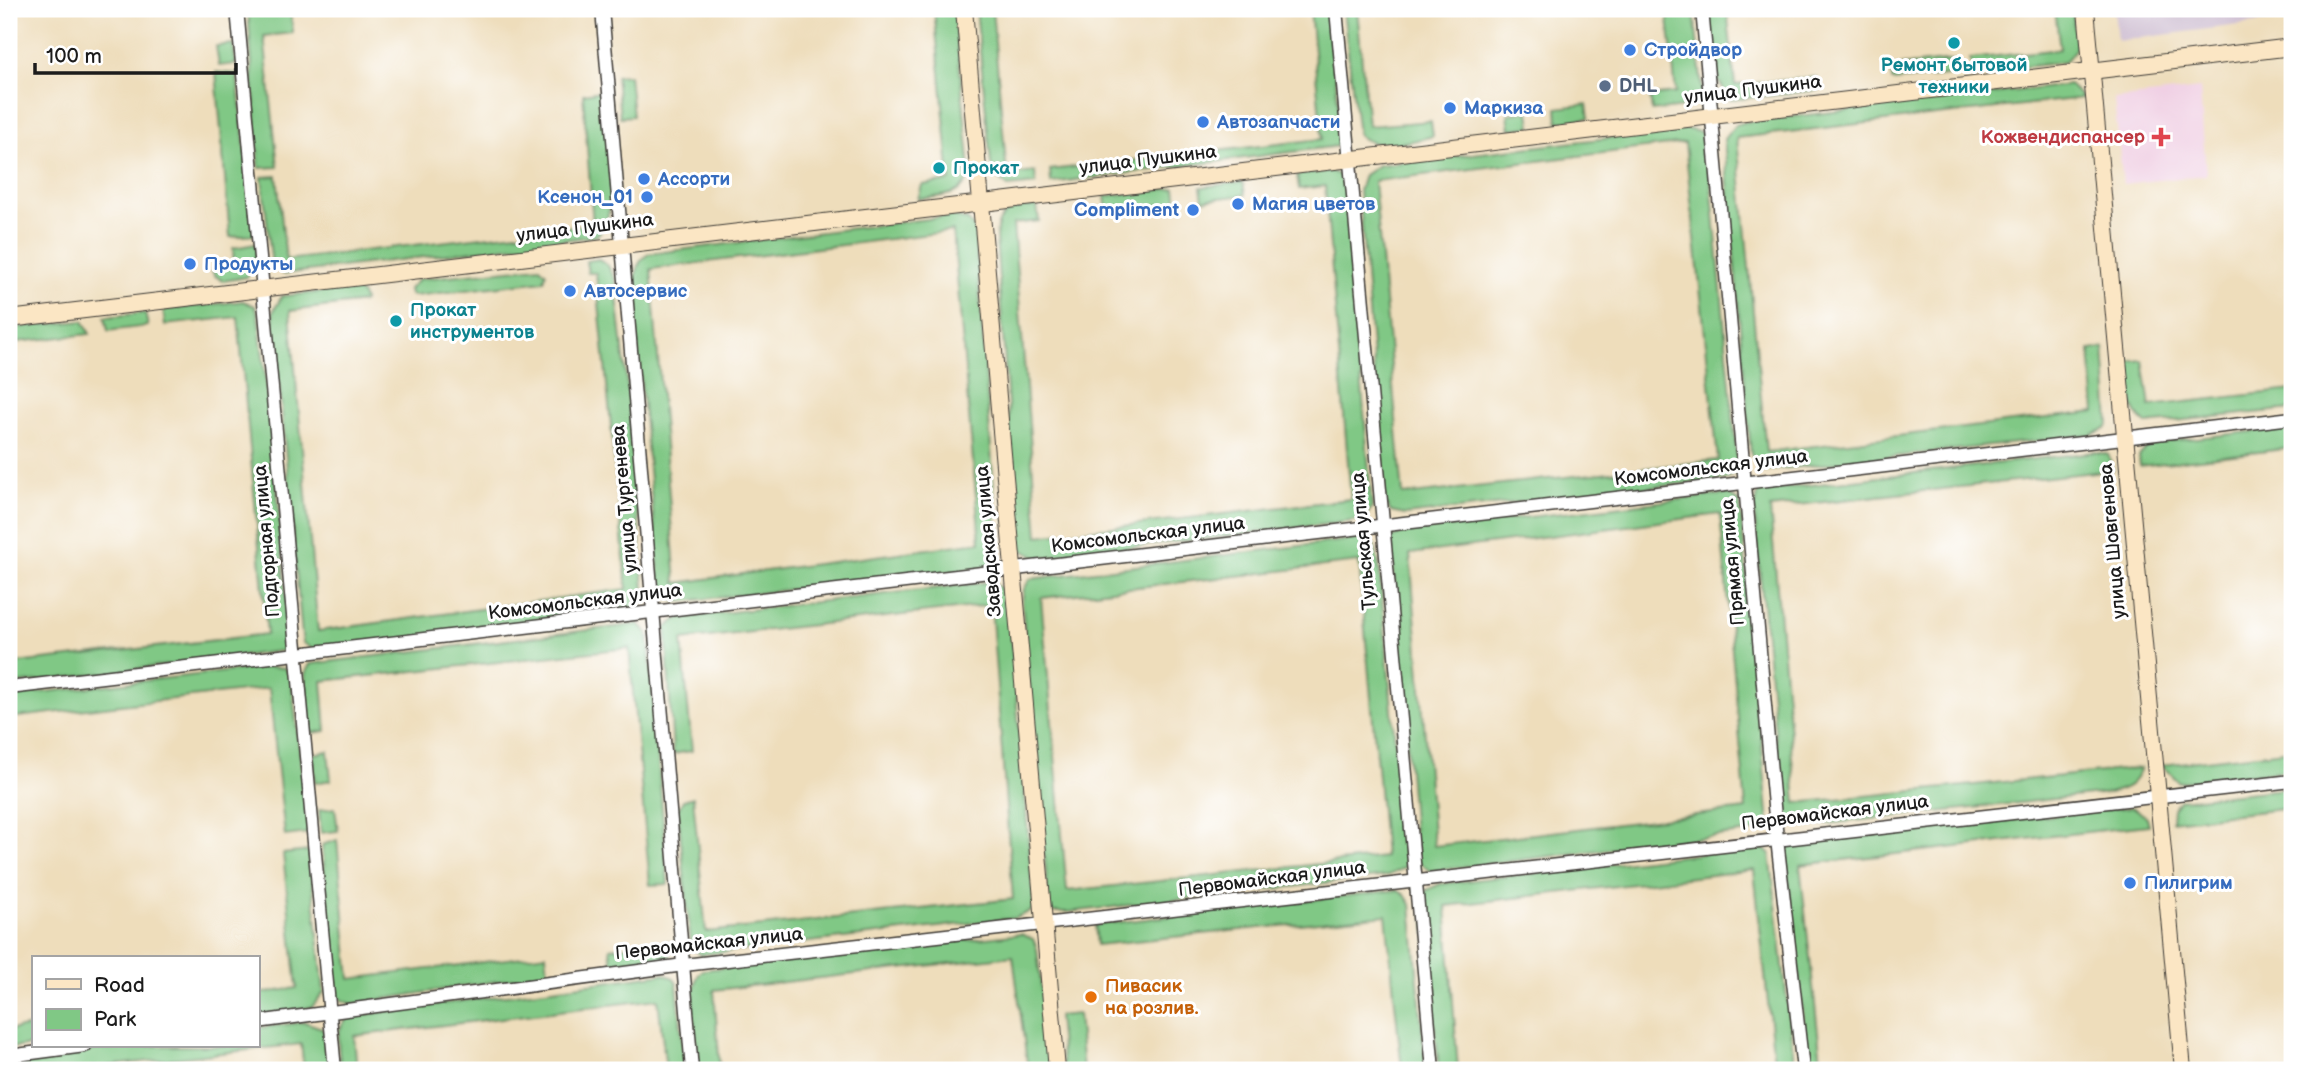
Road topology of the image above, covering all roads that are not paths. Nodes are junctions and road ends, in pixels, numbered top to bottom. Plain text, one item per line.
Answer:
1 (237, 9) edge
2 (602, 9) edge
3 (964, 9) edge
4 (1336, 9) edge
5 (1702, 9) edge
6 (2086, 9) edge
7 (2292, 47) edge
8 (2091, 70) junction
9 (1712, 117) junction
10 (1351, 158) junction
11 (982, 201) junction
12 (621, 244) junction
13 (263, 288) junction
14 (9, 318) edge
15 (2292, 418) edge
16 (2125, 438) junction
17 (1745, 484) junction
18 (1382, 526) junction
19 (1012, 571) junction
20 (654, 614) junction
21 (297, 656) junction
22 (9, 688) edge
23 (2292, 781) edge
24 (2155, 796) junction
25 (1777, 839) junction
26 (1416, 880) junction
27 (1042, 926) junction
28 (684, 965) junction
29 (331, 1012) junction
30 (259, 1022) edge
31 (70, 1048) edge
32 (9, 1056) edge
33 (335, 1070) edge
34 (692, 1070) edge
35 (1057, 1070) edge
36 (1433, 1070) edge
37 (1803, 1070) edge
38 (2183, 1070) edge

1 - 13 street, Подгорная улица
2 - 12 street, улица Тургенева
3 - 11 main road, Заводская улица
4 - 10 street, Тульская улица
5 - 9 street, Прямая улица
6 - 8 main road, улица Шовгенова
7 - 8 main road, улица Пушкина
8 - 9 main road, улица Пушкина
8 - 16 main road, улица Шовгенова
9 - 10 main road, улица Пушкина
9 - 17 street, Прямая улица
10 - 11 main road, улица Пушкина
10 - 18 street, Тульская улица
11 - 12 main road, улица Пушкина
11 - 19 main road, Заводская улица
12 - 13 main road, улица Пушкина
12 - 20 street, улица Тургенева
13 - 14 main road, улица Пушкина
13 - 21 street, Подгорная улица
15 - 16 street, Комсомольская улица
16 - 17 street, Комсомольская улица
16 - 24 main road, улица Шовгенова
17 - 18 street, Комсомольская улица
17 - 25 street, Прямая улица
18 - 19 street, Комсомольская улица
18 - 26 street, Тульская улица
19 - 20 street, Комсомольская улица
19 - 27 main road, Заводская улица
20 - 21 street, Комсомольская улица
20 - 28 street, улица Тургенева
21 - 22 street, Комсомольская улица
21 - 29 street, Подгорная улица
23 - 24 street, Первомайская улица
24 - 25 street, Первомайская улица
24 - 38 main road, улица Шовгенова
25 - 26 street, Первомайская улица
25 - 37 street, Прямая улица
26 - 27 street, Первомайская улица
26 - 36 street, Тульская улица
27 - 28 street, Первомайская улица
27 - 35 main road, Заводская улица
28 - 29 street, Первомайская улица
28 - 34 street, улица Тургенева
29 - 30 street, Первомайская улица
29 - 33 street, Подгорная улица
31 - 32 street

